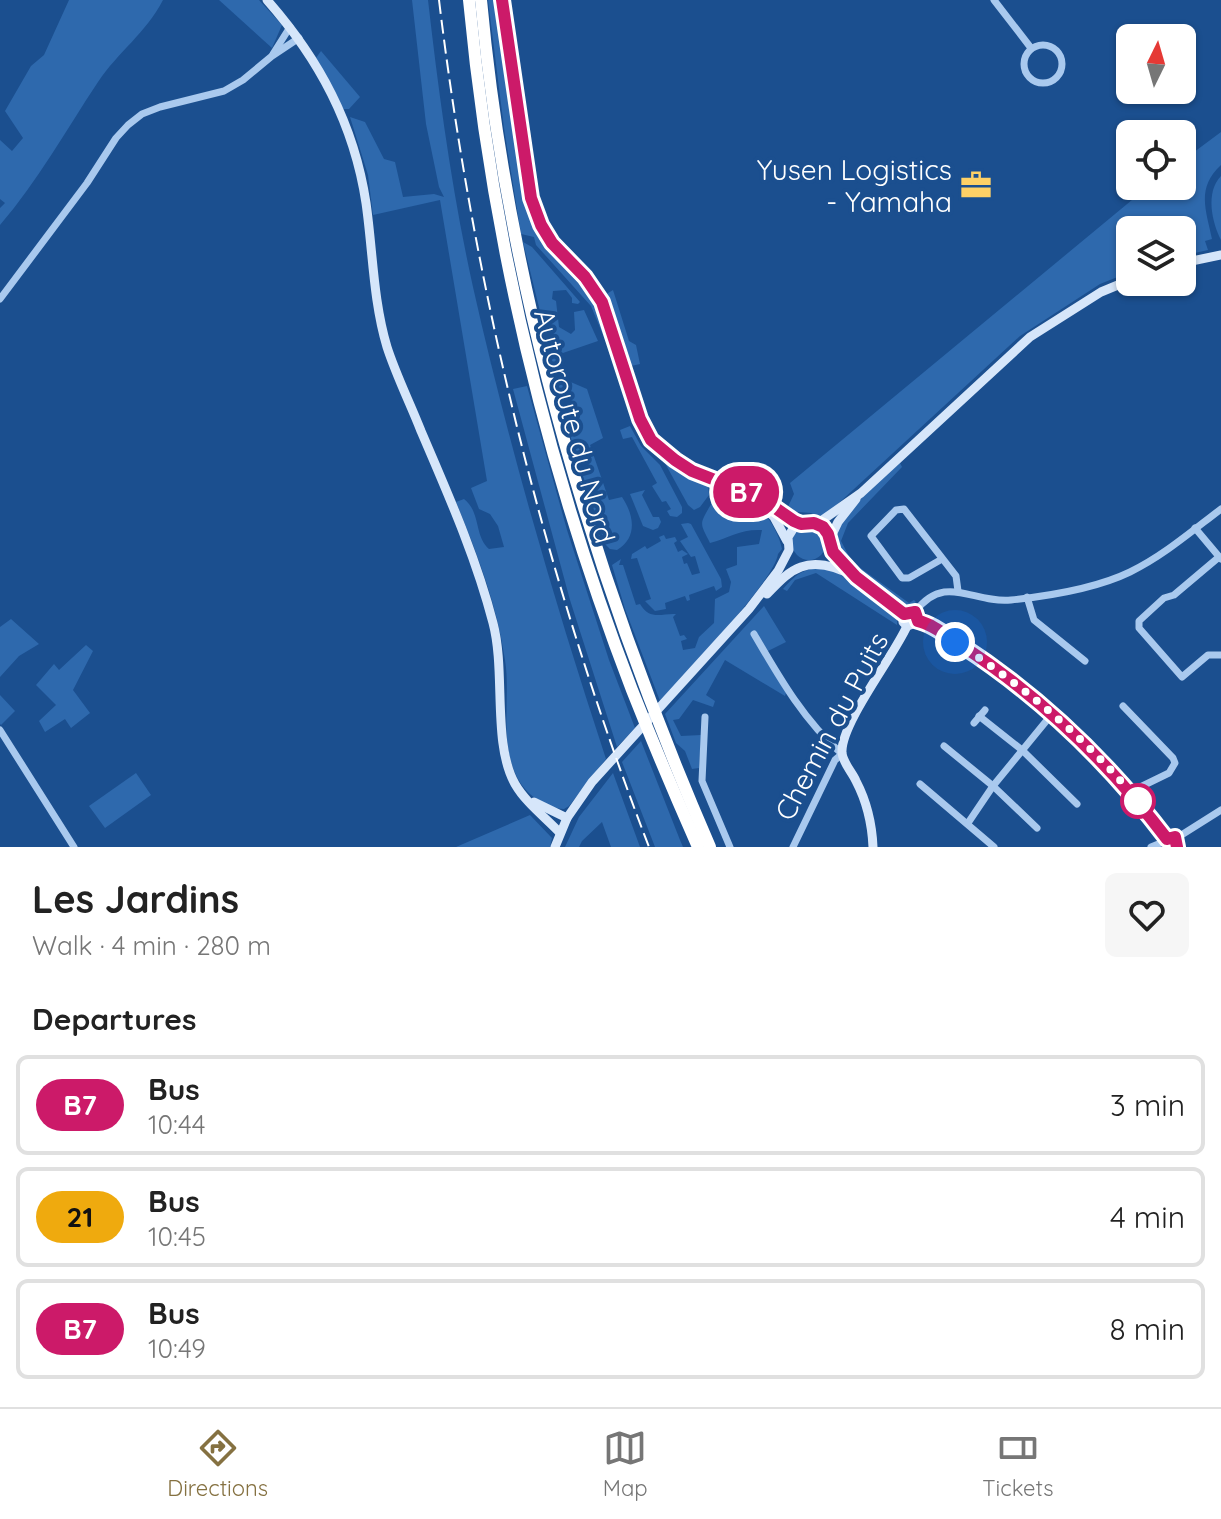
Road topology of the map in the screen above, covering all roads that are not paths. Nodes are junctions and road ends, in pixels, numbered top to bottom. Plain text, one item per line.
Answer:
1 (267, 0) edge
2 (469, 0) edge
3 (481, 0) edge
4 (502, 0) edge
5 (994, 0) edge
6 (290, 27) junction
7 (299, 38) junction
8 (1031, 48) junction
9 (272, 56) junction
10 (1221, 255) edge
11 (1196, 260) edge
12 (1116, 286) edge
13 (0, 299) edge
14 (861, 493) junction
15 (750, 494) junction
16 (1221, 509) edge
17 (814, 523) junction
18 (801, 524) junction
19 (1195, 528) junction
20 (830, 541) junction
21 (788, 546) junction
22 (1220, 558) edge
23 (942, 559) junction
24 (812, 564) junction
25 (856, 577) junction
26 (958, 591) junction
27 (1027, 597) junction
28 (749, 609) junction
29 (912, 616) junction
30 (754, 634) dead end
31 (1221, 655) edge
32 (1085, 661) dead end
33 (1123, 706) dead end
34 (1052, 714) junction
35 (979, 716) dead end
36 (705, 717) dead end
37 (0, 730) edge
38 (944, 746) dead end
39 (1022, 750) junction
40 (842, 754) junction
41 (920, 784) dead end
42 (993, 786) junction
43 (1130, 792) junction
44 (523, 795) junction
45 (1077, 804) dead end
46 (1221, 810) edge
47 (567, 818) junction
48 (968, 823) junction
49 (1037, 828) dead end
50 (560, 833) junction
51 (1171, 838) junction
52 (74, 847) edge
53 (555, 847) edge
54 (698, 847) edge
55 (711, 847) edge
56 (730, 847) edge
57 (793, 847) edge
58 (873, 847) edge
59 (994, 847) edge
60 (1151, 847) edge
61 (1177, 847) edge

1 - 6 street
2 - 54 highway, Autoroute du Nord
3 - 55 highway, Autoroute du Nord
4 - 15 street
5 - 8 street
6 - 7 street
6 - 9 street
7 - 9 street
7 - 44 street
8 - 8 street
9 - 13 street
10 - 11 street
12 - 14 street
14 - 17 street
14 - 20 street
15 - 18 street
15 - 21 street
16 - 19 street
17 - 18 street
17 - 20 street
18 - 21 street
19 - 22 street
19 - 27 street
20 - 24 street
20 - 25 street
21 - 24 street
21 - 28 street
22 - 31 street
23 - 23 street
23 - 26 street
24 - 25 street
24 - 28 street
25 - 29 street
26 - 27 street
26 - 29 street, Chemin du Puits
27 - 32 street
28 - 47 street
29 - 34 street
29 - 40 street, Chemin du Puits
30 - 40 street
33 - 43 street
34 - 39 street
34 - 43 street
35 - 39 street
36 - 56 street
37 - 52 street
38 - 42 street
39 - 42 street
39 - 45 street
40 - 57 street, Chemin du Puits
40 - 58 street
41 - 48 street
42 - 48 street
42 - 49 street
43 - 51 street
44 - 47 street
44 - 50 street
46 - 51 street
47 - 50 street
48 - 59 street
50 - 53 street
51 - 60 street
51 - 61 street

